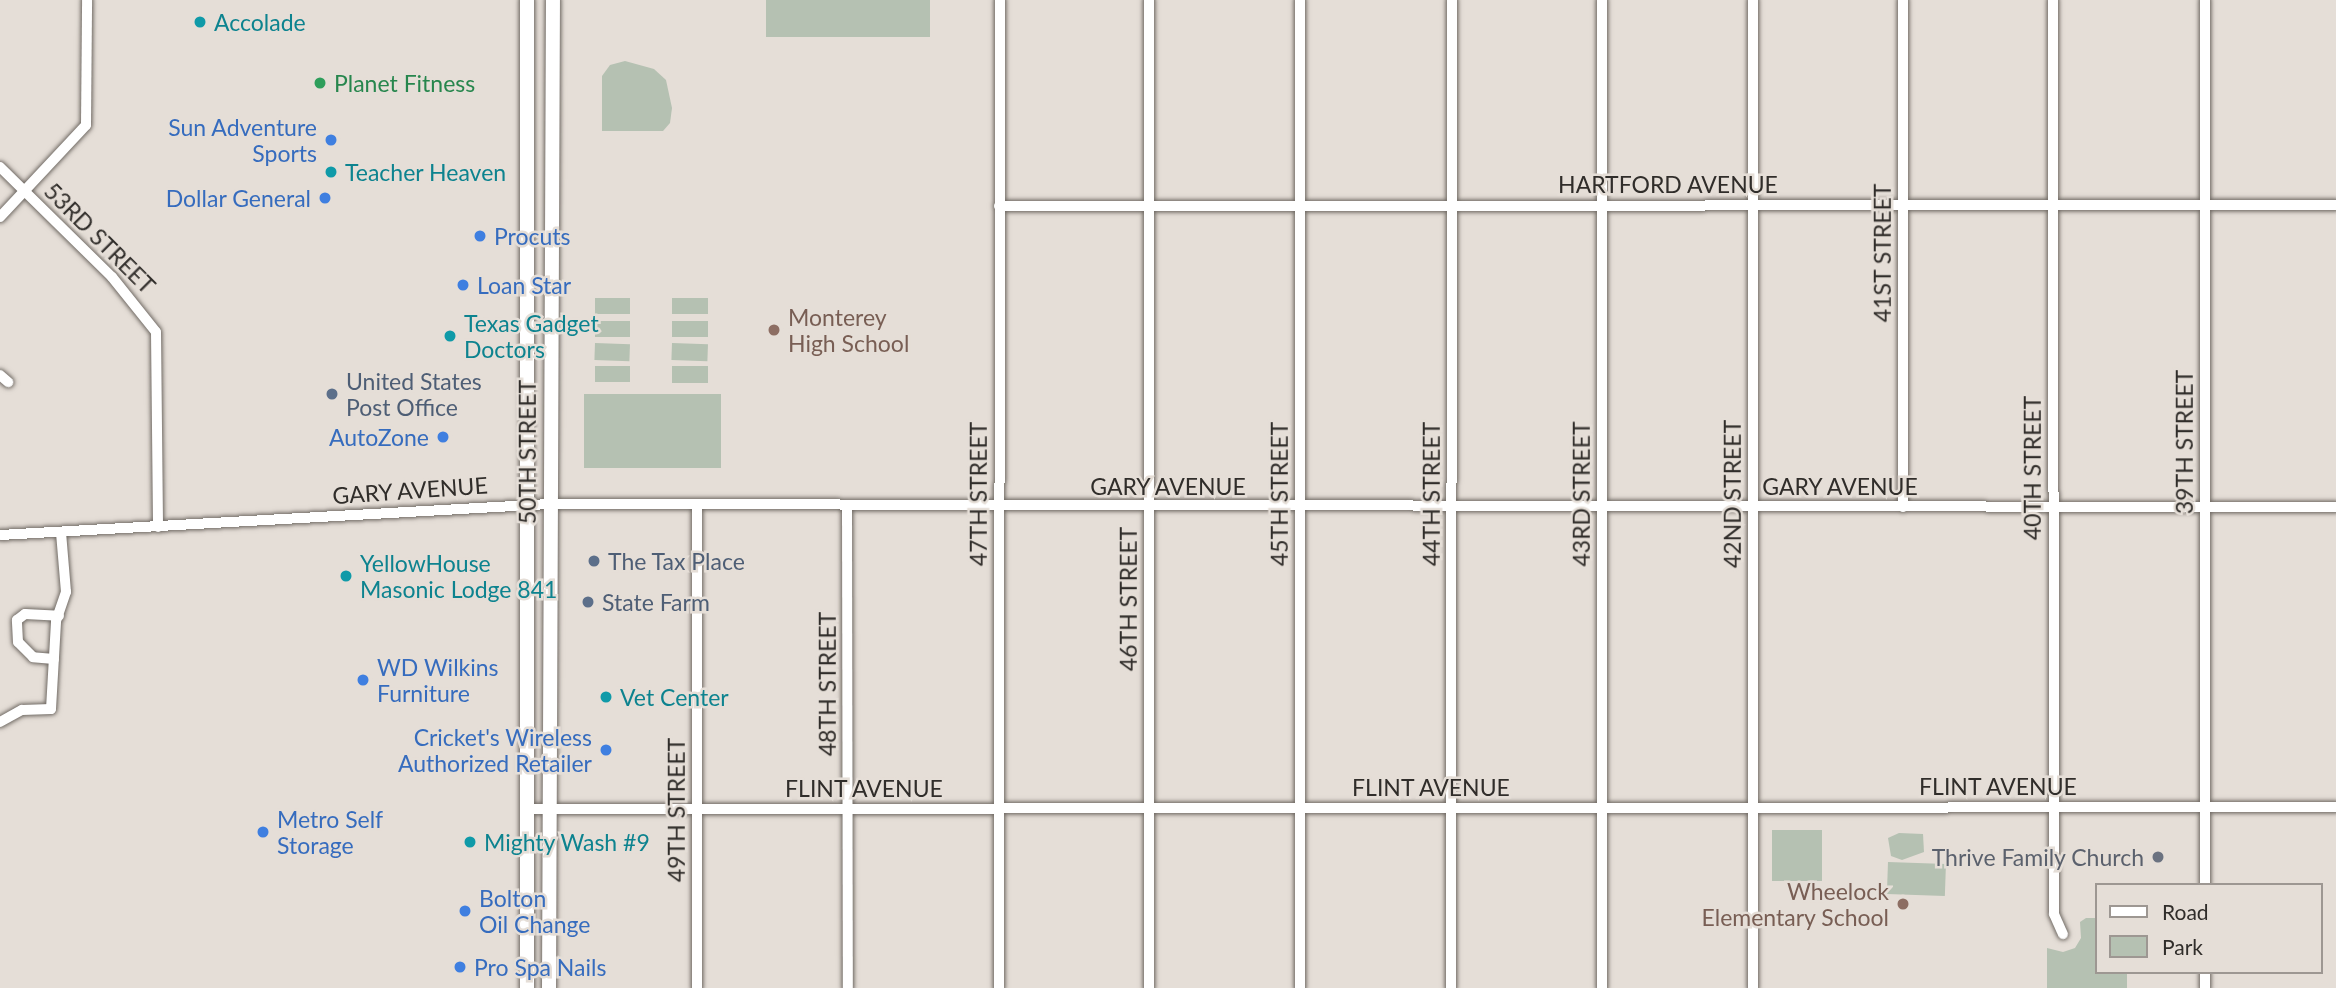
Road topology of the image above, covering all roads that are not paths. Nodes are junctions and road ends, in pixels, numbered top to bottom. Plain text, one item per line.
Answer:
1 (87, 0) edge
2 (527, 0) edge
3 (553, 0) edge
4 (1000, 0) edge
5 (1149, 0) edge
6 (1300, 0) edge
7 (1452, 0) edge
8 (1602, 0) edge
9 (1753, 0) edge
10 (1903, 0) edge
11 (2053, 0) edge
12 (2205, 0) edge
13 (0, 167) edge
14 (25, 191) junction
15 (1149, 205) junction
16 (1300, 205) junction
17 (1452, 205) junction
18 (1602, 205) junction
19 (1753, 205) junction
20 (1903, 205) junction
21 (2053, 205) junction
22 (2205, 205) junction
23 (2336, 205) edge
24 (999, 206) junction
25 (0, 216) edge
26 (549, 504) junction
27 (527, 505) junction
28 (697, 506) junction
29 (847, 506) junction
30 (999, 506) junction
31 (1149, 507) junction
32 (1300, 507) junction
33 (1452, 507) junction
34 (1602, 507) junction
35 (1753, 507) junction
36 (1903, 507) junction
37 (2053, 507) junction
38 (2205, 507) junction
39 (2336, 507) edge
40 (158, 527) junction
41 (61, 533) junction
42 (0, 534) edge
43 (59, 616) junction
44 (54, 659) junction
45 (0, 723) edge
46 (2053, 807) junction
47 (2205, 807) junction
48 (2336, 807) edge
49 (1149, 808) junction
50 (1300, 808) junction
51 (1452, 808) junction
52 (1602, 808) junction
53 (1753, 808) junction
54 (527, 809) junction
55 (549, 809) junction
56 (697, 809) junction
57 (849, 809) junction
58 (999, 809) junction
59 (2205, 883) edge
60 (2063, 933) dead end
61 (527, 988) edge
62 (549, 988) edge
63 (696, 988) edge
64 (848, 988) edge
65 (999, 988) edge
66 (1149, 988) edge
67 (1300, 988) edge
68 (1451, 988) edge
69 (1602, 988) edge
70 (1753, 988) edge

1 - 14 street, 53RD STREET
2 - 27 main road, 50TH STREET
3 - 26 main road, 50TH STREET
4 - 24 street, 47TH STREET
5 - 15 street, 46TH STREET
6 - 16 street, 45TH STREET
7 - 17 street, 44TH STREET
8 - 18 street, 43RD STREET
9 - 19 street, 42ND STREET
10 - 20 street, 41ST STREET
11 - 21 street, 40TH STREET
12 - 22 street, 39TH STREET
13 - 14 street
14 - 25 street
14 - 40 street, 53RD STREET
15 - 16 street, HARTFORD AVENUE
15 - 24 street, HARTFORD AVENUE
15 - 31 street, 46TH STREET
16 - 17 street, HARTFORD AVENUE
16 - 32 street, 45TH STREET
17 - 18 street, HARTFORD AVENUE
17 - 33 street, 44TH STREET
18 - 19 street, HARTFORD AVENUE
18 - 34 street, 43RD STREET
19 - 20 street, HARTFORD AVENUE
19 - 35 street, 42ND STREET
20 - 21 street, HARTFORD AVENUE
20 - 36 street, 41ST STREET
21 - 22 street, HARTFORD AVENUE
21 - 37 street, 40TH STREET
22 - 23 street, HARTFORD AVENUE
22 - 38 street, 39TH STREET
24 - 30 street, 47TH STREET
26 - 27 street, GARY AVENUE
26 - 28 street, GARY AVENUE
26 - 55 main road, 50TH STREET
27 - 40 street, GARY AVENUE
27 - 54 main road, 50TH STREET
28 - 29 street, GARY AVENUE
28 - 56 street, 49TH STREET
29 - 30 street, GARY AVENUE
29 - 57 street, 48TH STREET
30 - 31 street, GARY AVENUE
30 - 58 street, 47TH STREET
31 - 32 street, GARY AVENUE
31 - 49 street, 46TH STREET
32 - 33 street, GARY AVENUE
32 - 50 street, 45TH STREET
33 - 34 street, GARY AVENUE
33 - 51 street, 44TH STREET
34 - 35 street, GARY AVENUE
34 - 52 street, 43RD STREET
35 - 36 street, GARY AVENUE
35 - 53 street, 42ND STREET
36 - 37 street, GARY AVENUE
37 - 38 street, GARY AVENUE
37 - 46 street, 40TH STREET
38 - 39 street, GARY AVENUE
38 - 47 street, 39TH STREET
40 - 41 street, GARY AVENUE
41 - 42 street, GARY AVENUE
41 - 43 street
43 - 44 street
43 - 44 street
44 - 45 street
46 - 47 street, FLINT AVENUE
46 - 53 street, FLINT AVENUE
46 - 60 street, 40TH STREET
47 - 48 street, FLINT AVENUE
47 - 59 street, 39TH STREET
49 - 50 street, FLINT AVENUE
49 - 58 street, FLINT AVENUE
49 - 66 street, 46TH STREET
50 - 51 street, FLINT AVENUE
50 - 67 street, 45TH STREET
51 - 52 street, FLINT AVENUE
51 - 68 street, 44TH STREET
52 - 53 street, FLINT AVENUE
52 - 69 street, 43RD STREET
53 - 70 street, 42ND STREET
54 - 55 street, FLINT AVENUE
54 - 61 main road, 50TH STREET
55 - 56 street, FLINT AVENUE
55 - 62 main road, 50TH STREET
56 - 57 street, FLINT AVENUE
56 - 63 street, 49TH STREET
57 - 58 street, FLINT AVENUE
57 - 64 street, 48TH STREET
58 - 65 street, 47TH STREET

